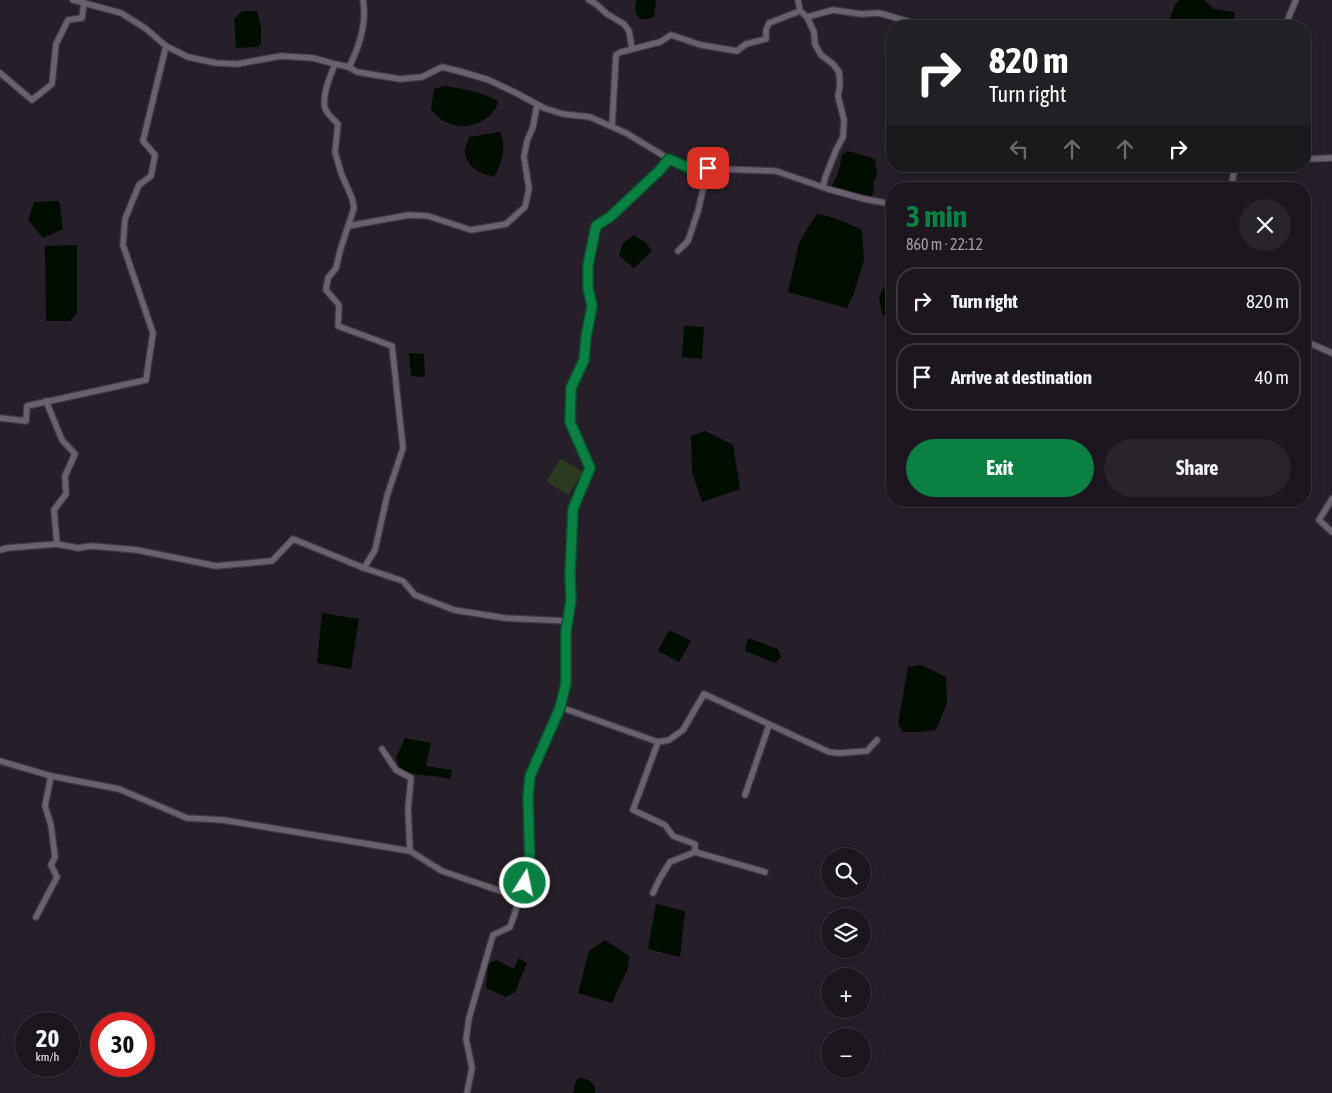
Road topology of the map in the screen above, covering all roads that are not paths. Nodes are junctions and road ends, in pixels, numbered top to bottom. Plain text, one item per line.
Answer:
1 (73, 0) edge
2 (363, 0) edge
3 (589, 0) edge
4 (798, 0) edge
5 (1296, 0) edge
6 (84, 3) junction
7 (800, 11) junction
8 (807, 16) junction
9 (903, 20) edge
10 (1288, 20) edge
11 (166, 46) junction
12 (632, 49) junction
13 (335, 64) junction
14 (349, 67) junction
15 (0, 73) edge
16 (538, 105) junction
17 (612, 126) junction
18 (1332, 158) edge
19 (669, 159) junction
20 (1311, 159) edge
21 (708, 168) junction
22 (823, 187) junction
23 (886, 203) edge
24 (348, 226) junction
25 (678, 251) dead end
26 (1311, 344) edge
27 (1332, 353) edge
28 (46, 402) junction
29 (0, 418) edge
30 (1332, 499) edge
31 (1332, 532) edge
32 (56, 544) junction
33 (0, 550) edge
34 (364, 568) junction
35 (568, 621) junction
36 (560, 708) junction
37 (769, 725) junction
38 (877, 740) dead end
39 (658, 742) junction
40 (382, 749) dead end
41 (0, 761) edge
42 (51, 776) junction
43 (745, 795) dead end
44 (410, 851) junction
45 (694, 852) junction
46 (764, 872) dead end
47 (653, 893) dead end
48 (521, 898) junction
49 (36, 916) dead end
50 (467, 1093) edge

1 - 6 street
2 - 14 street
3 - 12 street
4 - 7 street
5 - 10 street
6 - 11 street
6 - 15 street
7 - 8 street
7 - 12 street
8 - 9 street
8 - 22 street
11 - 13 street
11 - 28 street
12 - 17 street
13 - 14 street
13 - 24 street
14 - 16 street
16 - 17 street
16 - 24 street
17 - 19 street
18 - 20 street
19 - 21 street
19 - 35 street
21 - 22 street
21 - 25 street
22 - 23 street
24 - 34 street
26 - 27 street
28 - 29 street
28 - 32 street
30 - 31 street
32 - 33 street
32 - 34 street
34 - 35 street
35 - 36 street
36 - 39 street
36 - 48 street
37 - 38 street
37 - 39 street
37 - 43 street
39 - 45 street
40 - 44 street
41 - 42 street
42 - 44 street
42 - 49 street
44 - 48 street
45 - 46 street
45 - 47 street
48 - 50 street

